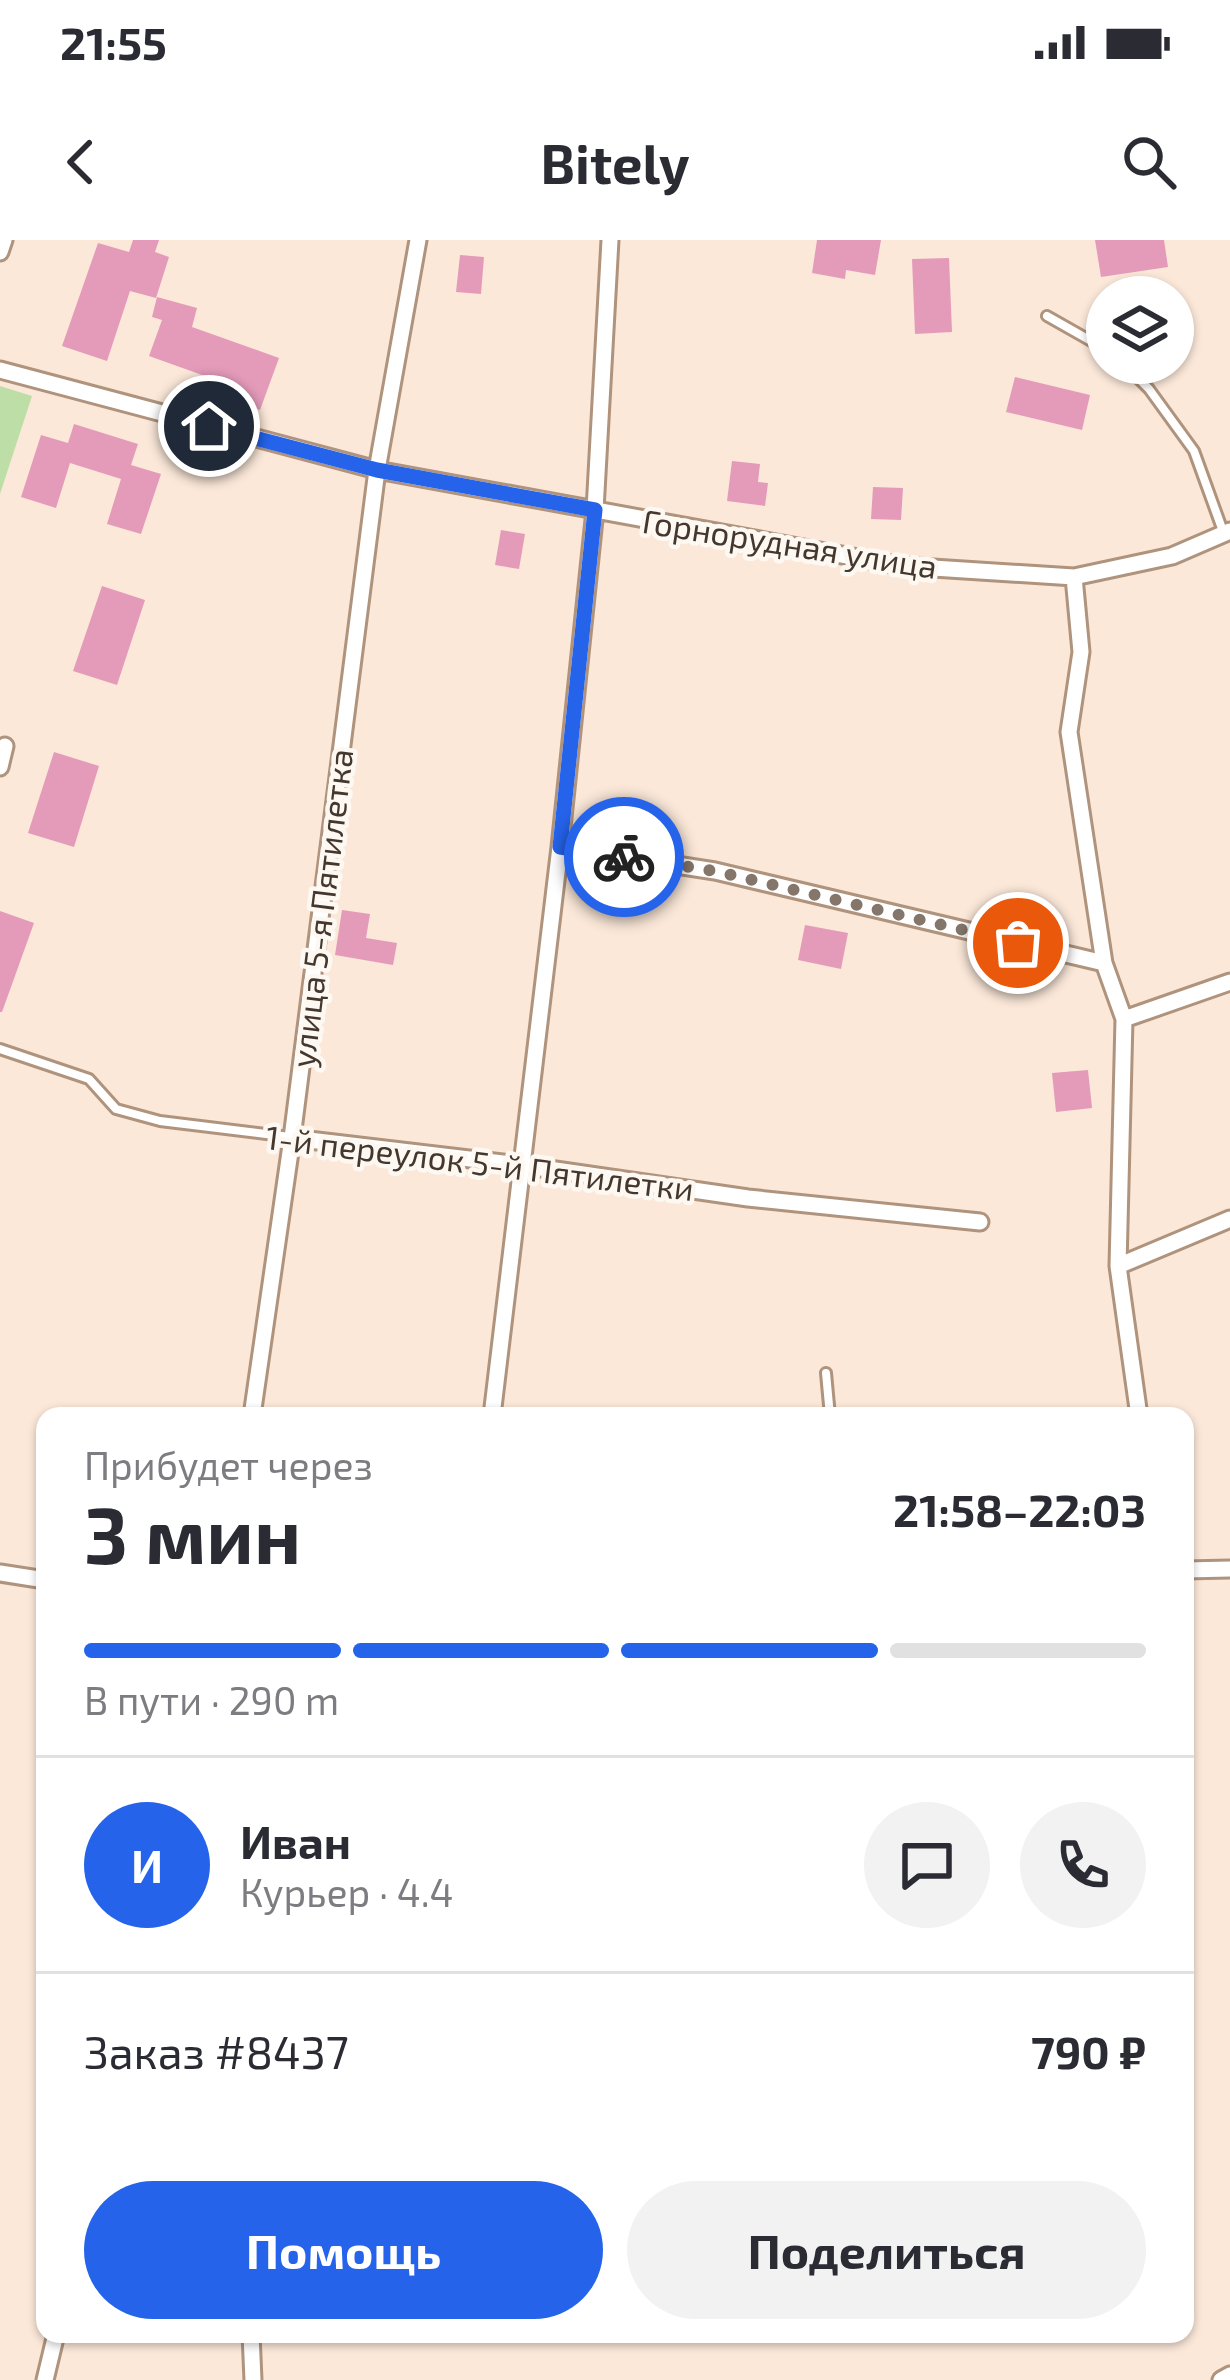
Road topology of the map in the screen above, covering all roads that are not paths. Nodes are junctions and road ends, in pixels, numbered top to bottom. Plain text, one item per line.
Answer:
1 (4, 240) edge
2 (418, 240) edge
3 (610, 240) edge
4 (0, 252) edge
5 (1047, 316) dead end
6 (1086, 338) edge
7 (0, 370) edge
8 (1144, 384) edge
9 (377, 470) junction
10 (595, 510) junction
11 (1227, 533) edge
12 (1074, 578) junction
13 (5, 746) dead end
14 (0, 767) edge
15 (560, 847) junction
16 (1104, 963) junction
17 (1230, 982) edge
18 (1124, 1019) junction
19 (0, 1049) edge
20 (292, 1138) junction
21 (521, 1165) junction
22 (1230, 1219) edge
23 (980, 1222) dead end
24 (1118, 1266) junction
25 (826, 1373) dead end
26 (253, 1407) edge
27 (493, 1407) edge
28 (829, 1407) edge
29 (1137, 1407) edge
30 (1230, 1569) edge
31 (1194, 1570) edge
32 (0, 1573) edge
33 (36, 1579) edge
34 (54, 2343) edge
35 (251, 2343) edge
36 (1230, 2375) edge
37 (45, 2380) edge
38 (253, 2380) edge
39 (1221, 2380) edge

1 - 4 street
2 - 9 street, улица 5-я Пятилетка
3 - 10 street
5 - 6 lane
7 - 9 street, Горнорудная улица
8 - 11 lane
9 - 10 street, Горнорудная улица
9 - 20 street, улица 5-я Пятилетка
10 - 12 street, Горнорудная улица
10 - 15 street
11 - 12 street, Горнорудная улица
12 - 16 street
13 - 14 street
15 - 16 street
15 - 21 street
16 - 18 street
17 - 18 street
18 - 24 street
19 - 20 lane, 1-й переулок 5-й Пятилетки
20 - 21 street, 1-й переулок 5-й Пятилетки
20 - 26 street, улица 5-я Пятилетка
21 - 23 street, 1-й переулок 5-й Пятилетки
21 - 27 street
22 - 24 street
24 - 29 street
25 - 28 lane
30 - 31 street
32 - 33 street
34 - 37 street
35 - 38 street
36 - 39 street

